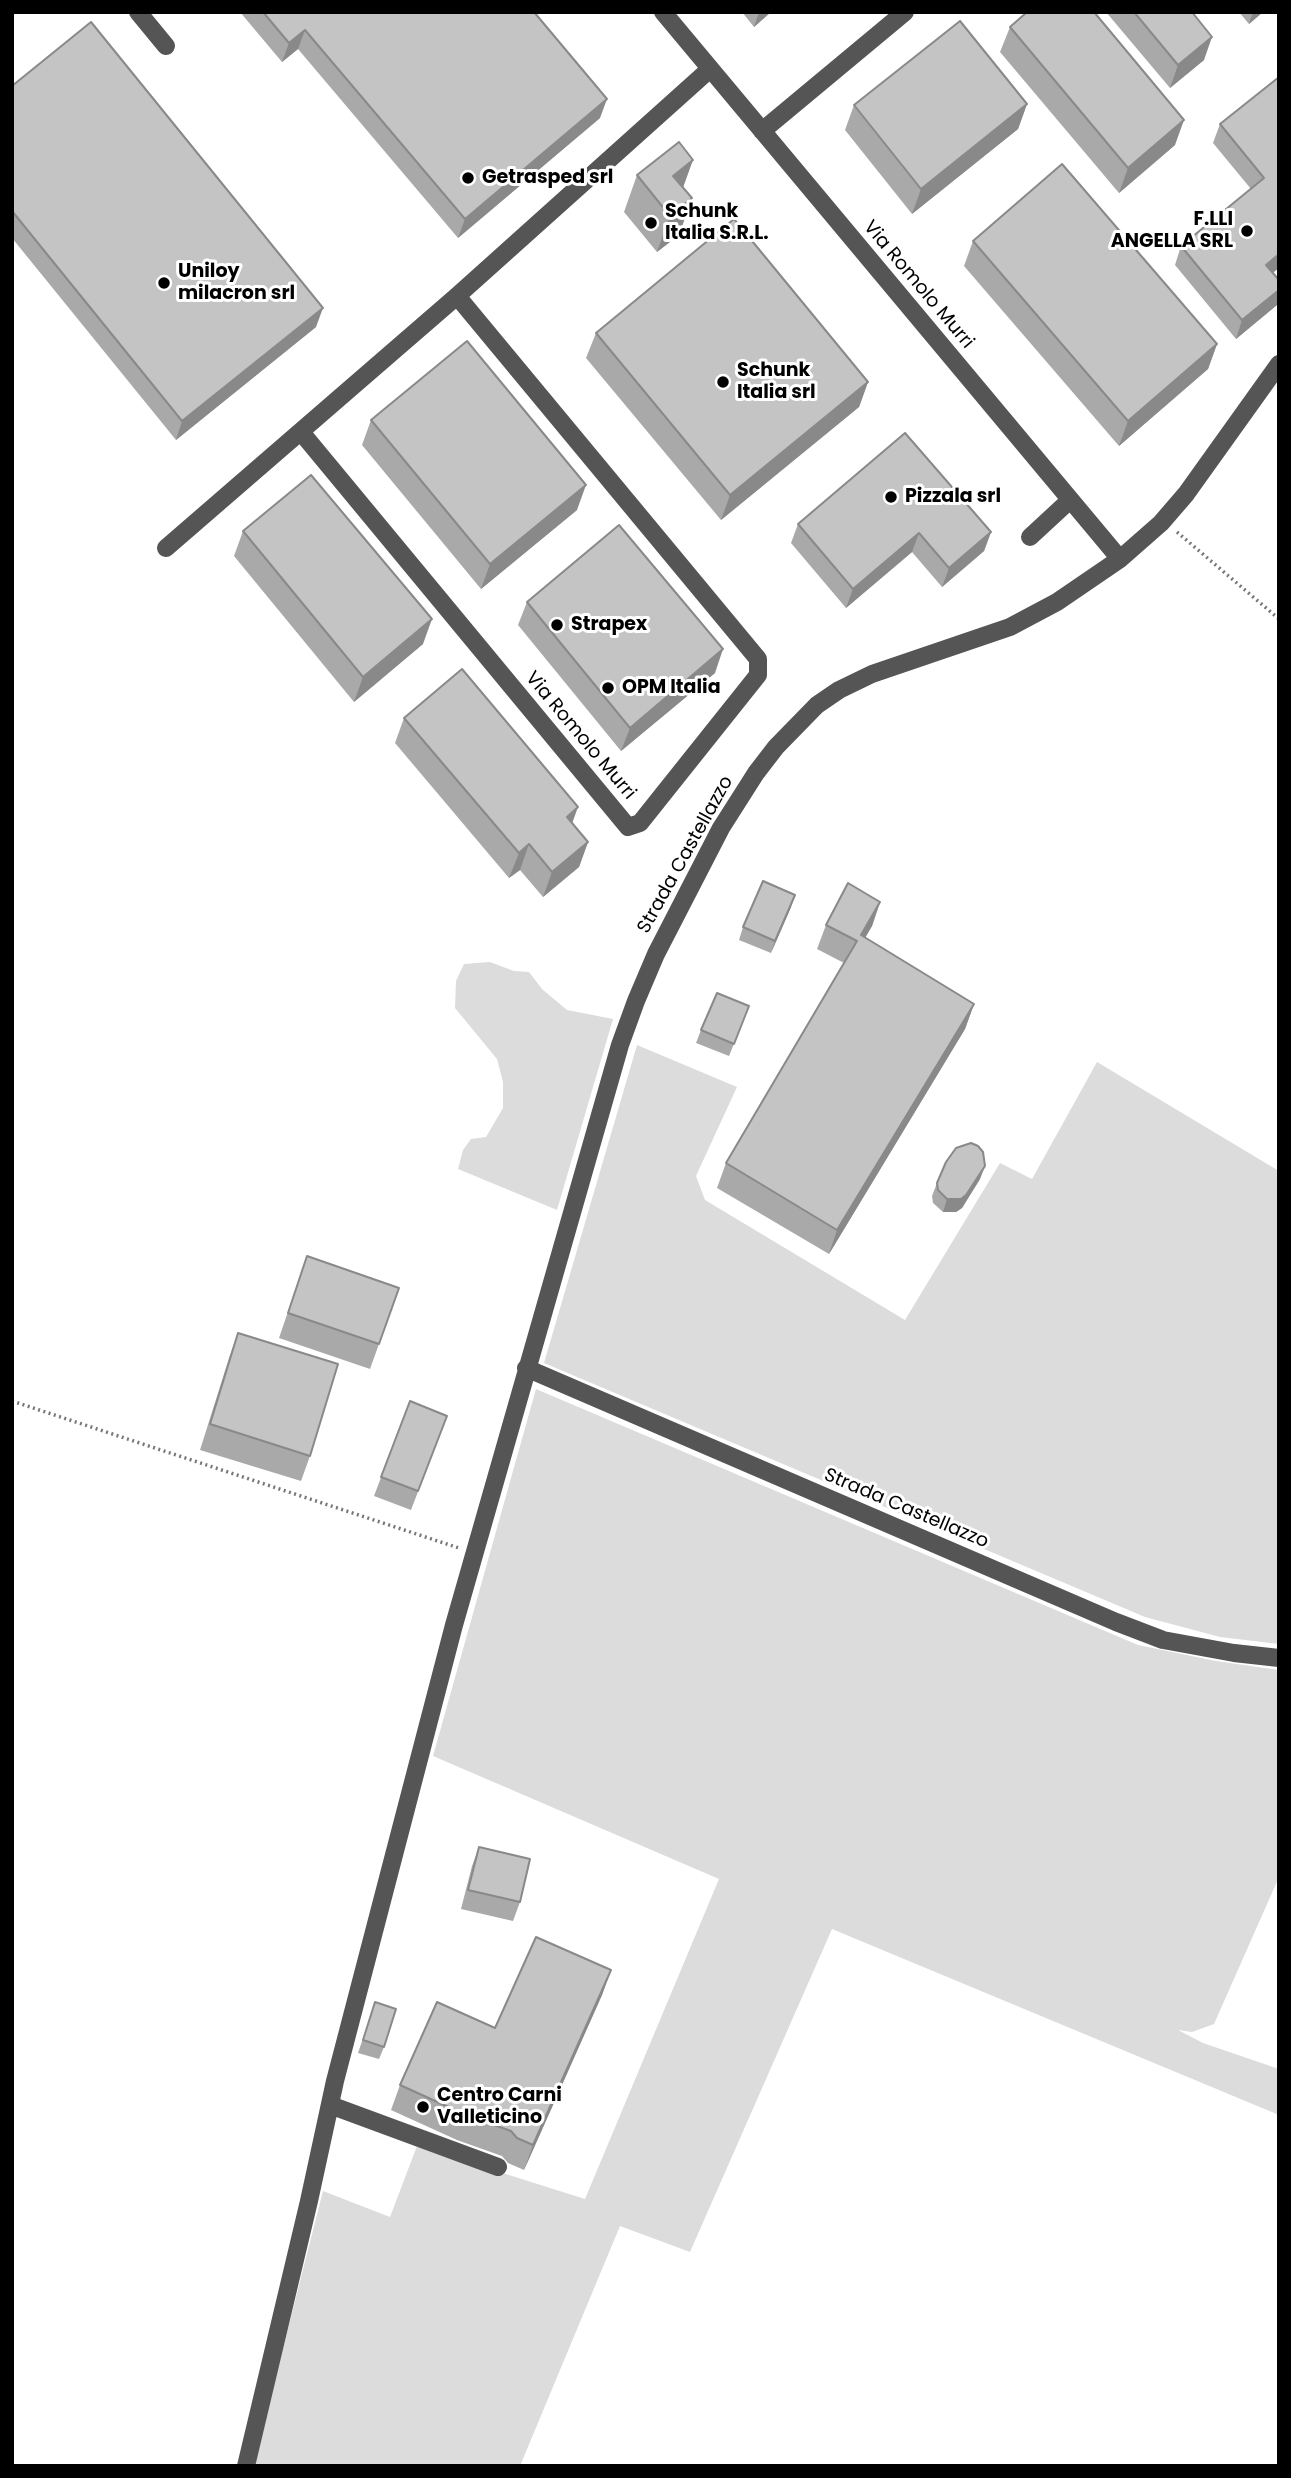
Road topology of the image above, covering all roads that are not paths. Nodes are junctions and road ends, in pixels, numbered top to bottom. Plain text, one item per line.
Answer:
1 (138, 12) edge
2 (663, 12) edge
3 (905, 12) edge
4 (166, 46) dead end
5 (710, 69) junction
6 (762, 131) junction
7 (457, 296) junction
8 (1279, 364) edge
9 (301, 432) junction
10 (1070, 500) junction
11 (1030, 537) dead end
12 (166, 548) dead end
13 (1120, 559) junction
14 (526, 1368) junction
15 (1279, 1658) edge
16 (330, 2105) junction
17 (498, 2166) dead end
18 (246, 2466) edge

1 - 4 street
2 - 5 street, Via Romolo Murri
3 - 6 street
5 - 6 street, Via Romolo Murri
5 - 7 street
6 - 10 street, Via Romolo Murri
7 - 9 street
7 - 9 street, Via Romolo Murri
8 - 13 street, Strada Castellazzo
9 - 12 street
10 - 11 street
10 - 13 street, Via Romolo Murri
13 - 14 street, Strada Castellazzo
14 - 15 street, Strada Castellazzo
14 - 16 street, Strada Castellazzo
16 - 17 street
16 - 18 street, Strada Castellazzo

